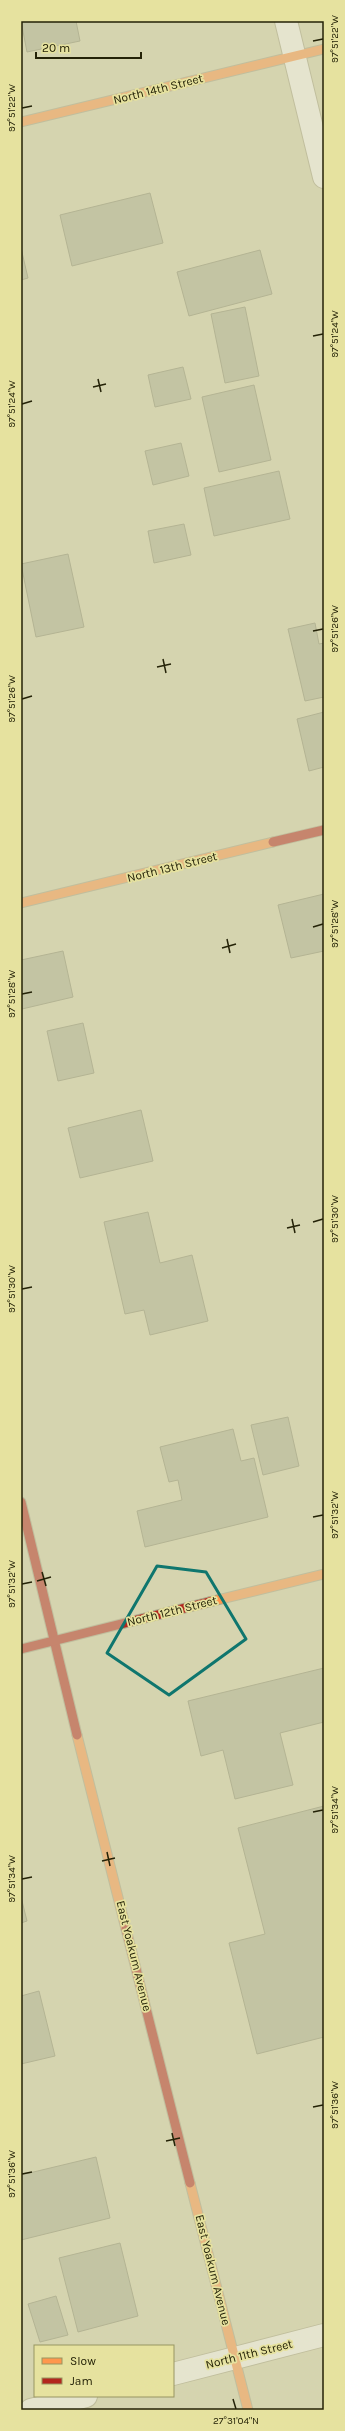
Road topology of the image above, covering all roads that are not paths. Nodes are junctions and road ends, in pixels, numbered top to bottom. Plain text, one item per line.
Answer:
1 (286, 21) edge
2 (324, 49) edge
3 (295, 56) junction
4 (21, 122) edge
5 (324, 178) edge
6 (324, 830) edge
7 (21, 903) edge
8 (21, 1502) edge
9 (324, 1574) edge
10 (53, 1640) junction
11 (21, 1649) edge
12 (324, 2335) edge
13 (236, 2358) junction
14 (174, 2374) edge
15 (82, 2397) edge
16 (31, 2410) edge
17 (248, 2410) edge

1 - 3 street
2 - 3 street, North 14th Street
3 - 4 street, North 14th Street
3 - 5 street
6 - 7 street, North 13th Street
8 - 10 street, East Yoakum Avenue
9 - 10 street, North 12th Street
10 - 11 street, North 12th Street
10 - 13 street, East Yoakum Avenue
12 - 13 street, North 11th Street
13 - 14 street, North 11th Street
13 - 17 street, East Yoakum Avenue
15 - 16 street

